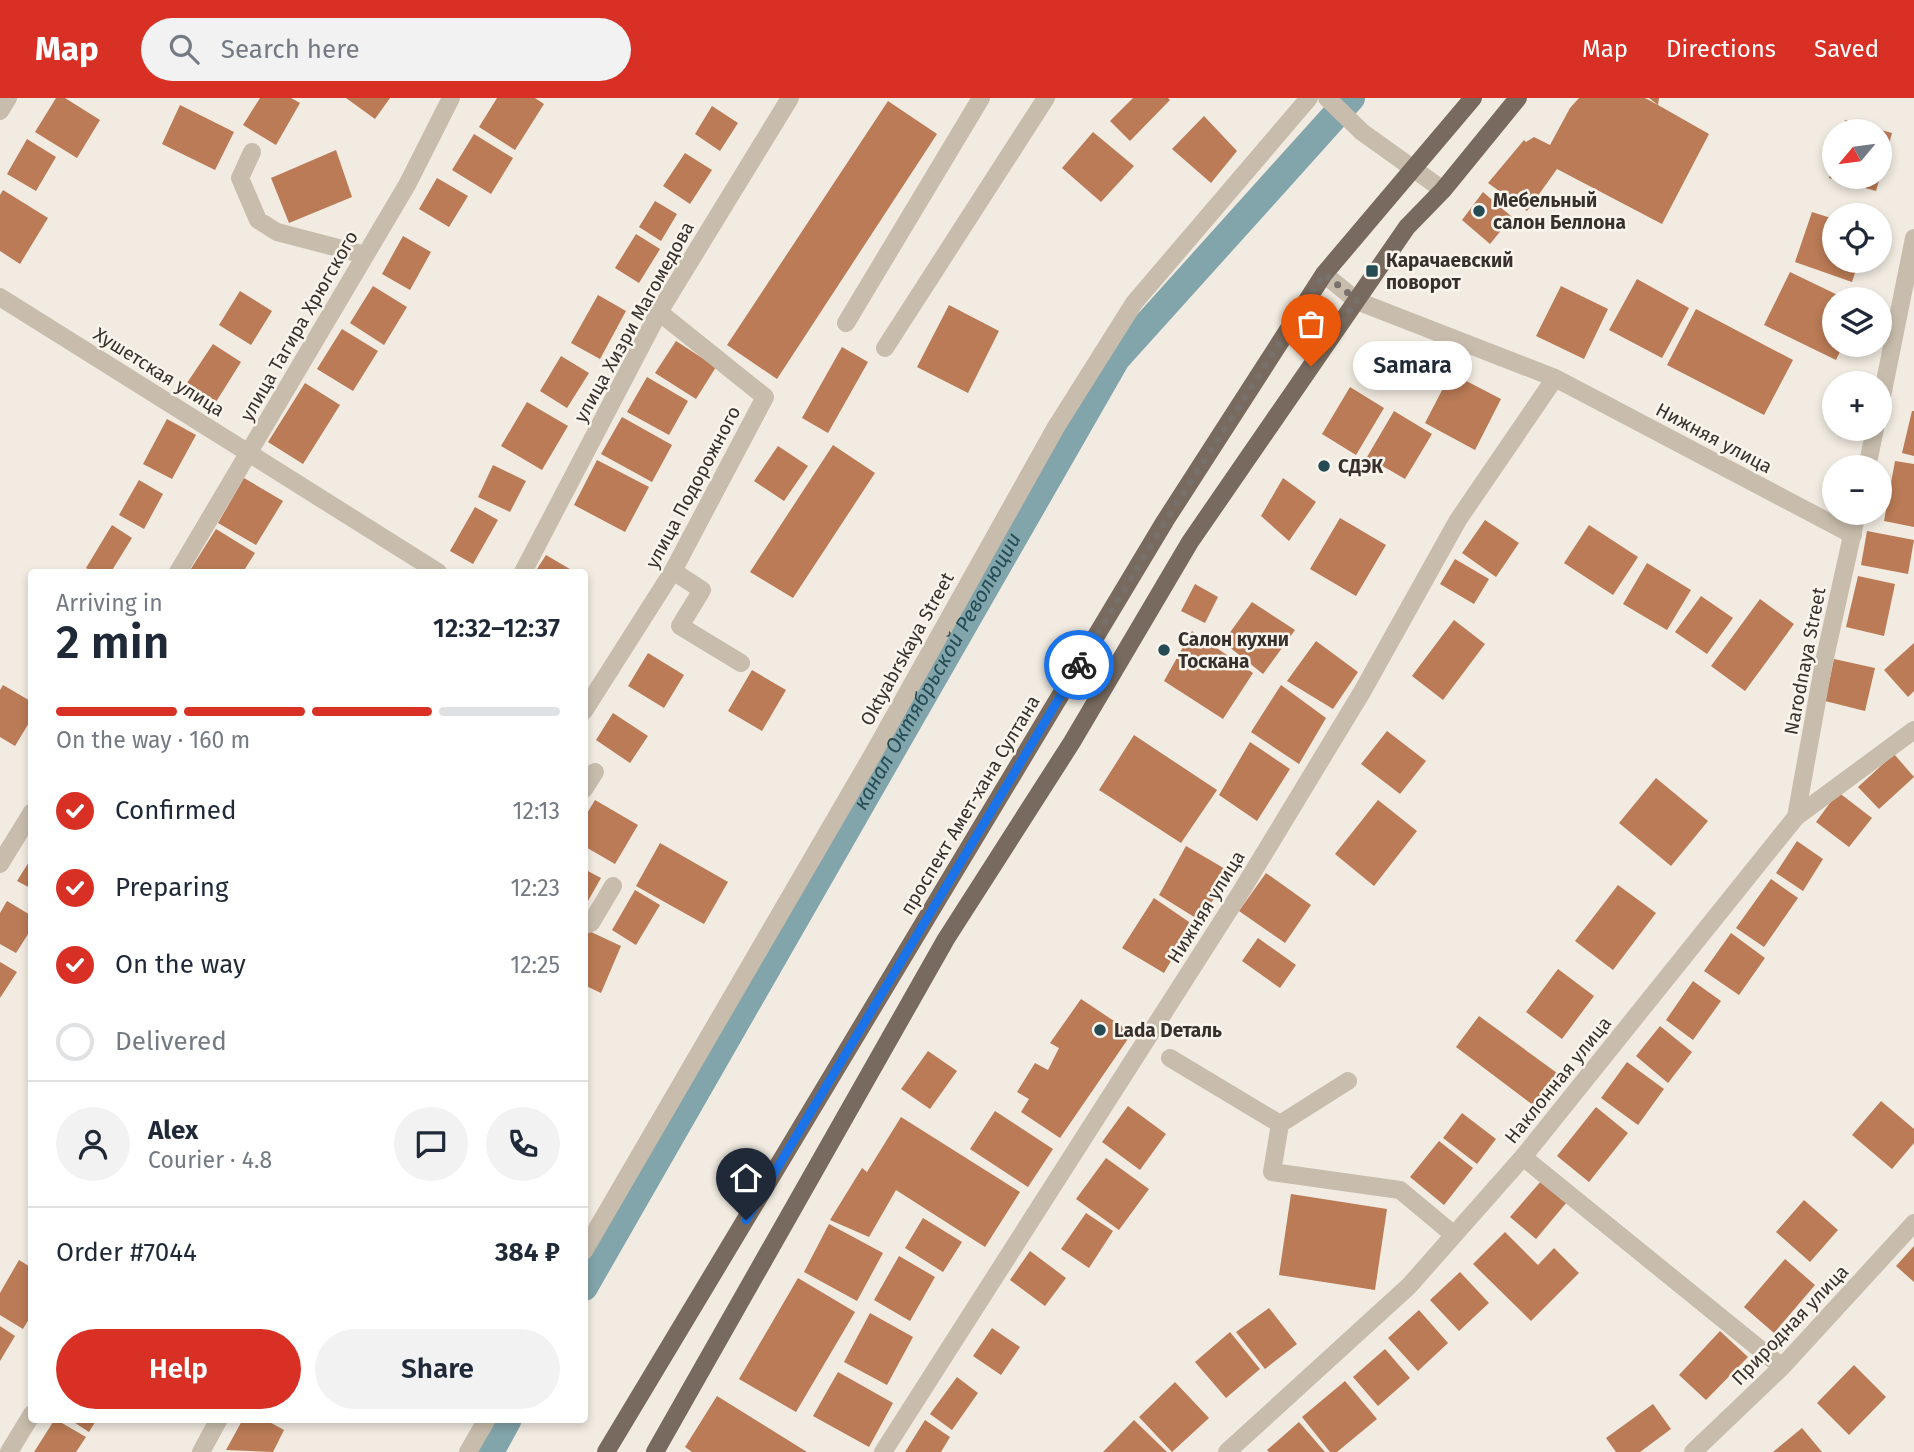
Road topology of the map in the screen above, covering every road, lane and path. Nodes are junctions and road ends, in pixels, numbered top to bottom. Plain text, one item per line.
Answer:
1 (8, 98) edge
2 (452, 98) edge
3 (790, 98) edge
4 (981, 98) edge
5 (1046, 98) edge
6 (1310, 98) edge
7 (1326, 98) edge
8 (1473, 98) edge
9 (1518, 98) edge
10 (0, 111) edge
11 (252, 152) dead end
12 (1415, 168) junction
13 (1443, 190) junction
14 (1914, 238) edge
15 (365, 255) junction
16 (1324, 274) junction
17 (0, 296) edge
18 (1357, 300) junction
19 (659, 312) junction
20 (846, 323) dead end
21 (885, 348) dead end
22 (1887, 371) edge
23 (1555, 378) junction
24 (250, 454) junction
25 (1855, 525) edge
26 (1853, 535) junction
27 (180, 569) edge
28 (433, 569) edge
29 (525, 569) edge
30 (673, 571) junction
31 (741, 663) dead end
32 (588, 705) edge
33 (1914, 730) edge
34 (595, 772) dead end
35 (588, 783) edge
36 (1796, 817) junction
37 (28, 818) edge
38 (0, 864) edge
39 (613, 886) dead end
40 (588, 924) edge
41 (1170, 1058) dead end
42 (1348, 1081) dead end
43 (1280, 1124) junction
44 (1523, 1157) junction
45 (1914, 1223) edge
46 (1454, 1234) junction
47 (588, 1244) edge
48 (1782, 1367) junction
49 (28, 1421) edge
50 (217, 1423) edge
51 (485, 1423) edge
52 (9, 1452) edge
53 (201, 1452) edge
54 (468, 1452) edge
55 (606, 1452) edge
56 (655, 1452) edge
57 (883, 1452) edge
58 (1227, 1452) edge
59 (1693, 1452) edge

1 - 10 street
2 - 15 street, улица Тагира Хрюгского
3 - 19 street, улица Хизри Магомедова
4 - 20 street
5 - 21 street
6 - 47 street, Oktyabrskaya Street
7 - 12 street
8 - 12 main road, проспект Амет-хана Султана
9 - 13 main road
11 - 15 street
12 - 13 street
12 - 16 main road, проспект Амет-хана Султана
13 - 18 main road
14 - 22 street
15 - 24 street, улица Тагира Хрюгского
16 - 18 street, Нижняя улица
16 - 55 main road, проспект Амет-хана Султана
17 - 24 street, Хушетская улица
18 - 23 street, Нижняя улица
18 - 56 main road
19 - 29 street, улица Хизри Магомедова
19 - 30 street, улица Подорожного
23 - 26 street, Нижняя улица
23 - 57 street, Нижняя улица
24 - 27 street, улица Тагира Хрюгского
24 - 28 street, Хушетская улица
25 - 26 street, Narodnaya Street
26 - 36 street, Narodnaya Street
30 - 31 street
30 - 32 street, улица Подорожного
33 - 36 street, Наклонная улица
34 - 35 street
36 - 44 street, Наклонная улица
37 - 38 street
39 - 40 street
41 - 43 street
42 - 43 street
43 - 46 street
44 - 46 street, Наклонная улица
44 - 48 street
45 - 48 street, Природная улица
46 - 58 street, Наклонная улица
48 - 59 street, Природная улица
49 - 52 street
50 - 53 street
51 - 54 street

